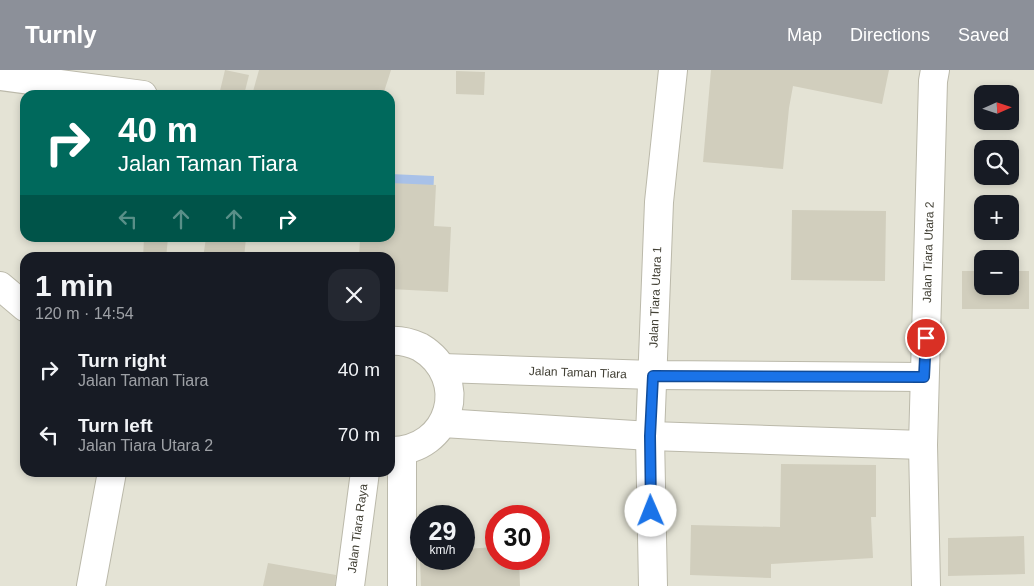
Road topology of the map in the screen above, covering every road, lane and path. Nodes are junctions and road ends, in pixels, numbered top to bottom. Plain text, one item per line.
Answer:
1 (673, 70) edge
2 (935, 70) edge
3 (0, 76) edge
4 (105, 90) edge
5 (0, 286) edge
6 (20, 303) edge
7 (395, 340) edge
8 (442, 368) junction
9 (653, 376) junction
10 (924, 377) junction
11 (443, 423) junction
12 (650, 436) junction
13 (923, 444) junction
14 (396, 451) edge
15 (111, 477) edge
16 (364, 477) edge
17 (91, 586) edge
18 (350, 586) edge
19 (402, 586) edge
20 (653, 586) edge
21 (926, 586) edge

1 - 9 street, Jalan Tiara Utara 1
2 - 10 street, Jalan Tiara Utara 2
3 - 4 street
5 - 6 street
7 - 8 street
8 - 9 street, Jalan Taman Tiara
8 - 11 street
9 - 10 street, Jalan Taman Tiara
9 - 12 street, Jalan Tiara Utara 1
10 - 13 street, Jalan Tiara Utara 2
11 - 12 street
11 - 14 street
12 - 13 street
12 - 20 street, Jalan Tiara Utara 1
13 - 21 street, Jalan Tiara Utara 2
14 - 19 street
15 - 17 street
16 - 18 street, Jalan Tiara Raya

